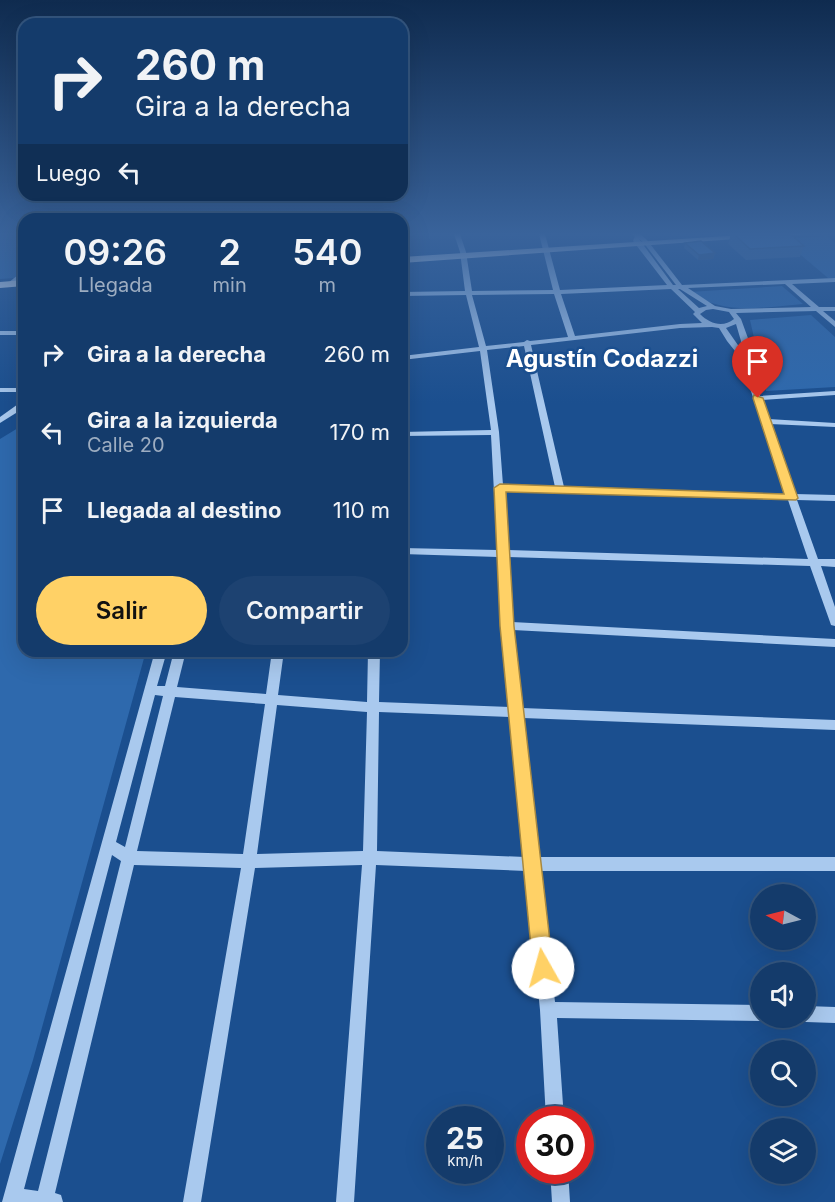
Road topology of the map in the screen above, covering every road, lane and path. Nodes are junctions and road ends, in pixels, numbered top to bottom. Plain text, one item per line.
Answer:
1 (468, 290) edge
2 (593, 290) edge
3 (675, 290) edge
4 (686, 290) edge
5 (796, 290) edge
6 (556, 292) junction
7 (408, 294) edge
8 (469, 294) junction
9 (713, 307) junction
10 (815, 308) junction
11 (835, 309) edge
12 (731, 311) junction
13 (698, 314) junction
14 (738, 319) junction
15 (712, 325) junction
16 (835, 325) edge
17 (680, 326) junction
18 (721, 326) junction
19 (0, 333) edge
20 (18, 333) edge
21 (572, 337) junction
22 (527, 342) junction
23 (483, 347) junction
24 (742, 355) junction
25 (408, 357) edge
26 (0, 390) edge
27 (18, 390) edge
28 (835, 393) edge
29 (758, 398) junction
30 (18, 408) edge
31 (0, 421) edge
32 (765, 421) junction
33 (835, 424) edge
34 (495, 432) junction
35 (408, 434) edge
36 (500, 488) junction
37 (560, 489) junction
38 (792, 498) junction
39 (835, 498) edge
40 (408, 551) edge
41 (503, 554) junction
42 (814, 563) junction
43 (835, 563) edge
44 (835, 622) edge
45 (507, 626) junction
46 (835, 643) edge
47 (159, 657) edge
48 (178, 657) edge
49 (277, 657) edge
50 (374, 657) edge
51 (150, 690) junction
52 (170, 690) junction
53 (271, 699) junction
54 (373, 707) junction
55 (516, 711) junction
56 (835, 724) edge
57 (108, 845) junction
58 (130, 858) junction
59 (370, 858) junction
60 (249, 861) junction
61 (531, 864) junction
62 (835, 864) edge
63 (548, 1010) junction
64 (750, 1013) edge
65 (816, 1014) edge
66 (835, 1015) edge
67 (554, 1106) edge
68 (560, 1184) edge
69 (12, 1199) edge
70 (44, 1202) edge
71 (54, 1202) edge
72 (192, 1202) edge
73 (345, 1202) edge
74 (561, 1202) edge

1 - 8 street
2 - 6 street
3 - 13 street
4 - 9 street
5 - 10 street
6 - 8 street
6 - 21 street
7 - 8 street
8 - 23 street
9 - 12 street
9 - 13 street
10 - 11 street
10 - 12 street
10 - 16 street
12 - 14 street
13 - 15 street
13 - 17 street
14 - 18 street
14 - 24 street
15 - 17 street
15 - 18 street
17 - 21 street
18 - 24 street
19 - 20 street
21 - 22 street
22 - 23 street
22 - 37 street
23 - 25 street
23 - 34 street
24 - 29 street
26 - 27 street
28 - 29 street
29 - 32 street
30 - 31 street
32 - 33 street
32 - 38 street
34 - 35 street
34 - 36 street
36 - 37 street
36 - 41 street
37 - 38 street
38 - 39 street
38 - 42 street
40 - 41 street
41 - 42 street
41 - 45 street
42 - 43 street
42 - 44 street
45 - 46 street
45 - 55 street
47 - 51 street
48 - 52 street
49 - 53 street
50 - 54 street
51 - 52 street
51 - 57 street
52 - 53 street
52 - 58 street
53 - 54 street
53 - 60 street
54 - 55 street
54 - 59 street
55 - 56 street
55 - 61 street
57 - 58 street
57 - 69 street
58 - 60 street
58 - 70 street
59 - 60 street
59 - 61 street
59 - 73 street
60 - 72 street
61 - 62 street
61 - 63 street
63 - 64 street
63 - 67 street
65 - 66 street
68 - 74 street
69 - 70 street
70 - 71 street

